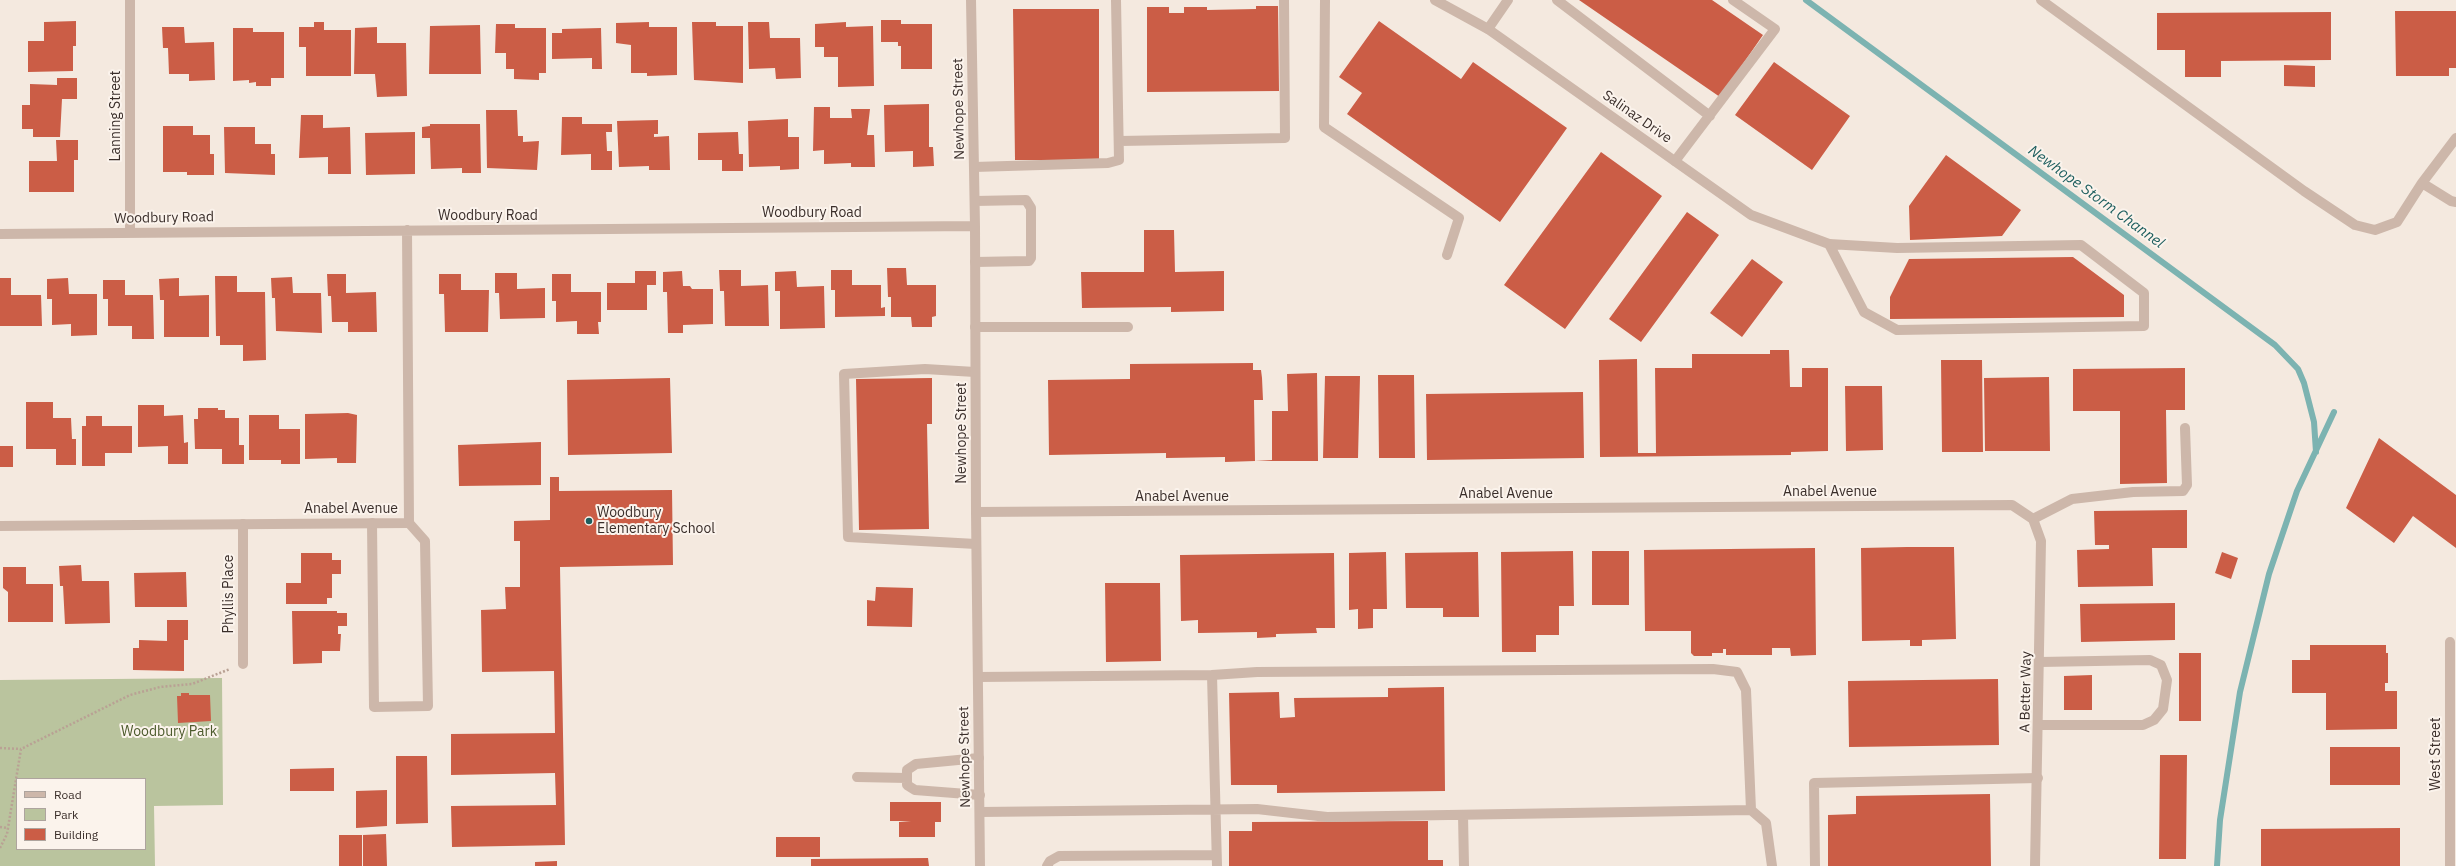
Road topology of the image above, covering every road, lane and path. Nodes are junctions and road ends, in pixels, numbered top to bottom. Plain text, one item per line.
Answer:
1 (130, 0) edge
2 (971, 0) edge
3 (1116, 0) edge
4 (1284, 0) edge
5 (1325, 0) edge
6 (1435, 0) edge
7 (1508, 0) edge
8 (1557, 0) edge
9 (1733, 0) edge
10 (2041, 0) edge
11 (1488, 29) junction
12 (1710, 116) junction
13 (2456, 138) edge
14 (1120, 141) junction
15 (1675, 162) junction
16 (974, 166) junction
17 (2422, 184) junction
18 (975, 201) junction
19 (2456, 202) edge
20 (975, 226) junction
21 (407, 230) junction
22 (130, 232) junction
23 (0, 234) edge
24 (1829, 244) junction
25 (1447, 255) dead end
26 (975, 262) junction
27 (975, 327) junction
28 (1128, 327) dead end
29 (975, 372) junction
30 (2185, 428) dead end
31 (976, 512) junction
32 (2033, 519) junction
33 (372, 523) junction
34 (409, 523) junction
35 (243, 524) junction
36 (0, 526) edge
37 (976, 544) junction
38 (2450, 642) dead end
39 (2040, 662) junction
40 (243, 664) joint
41 (1212, 675) junction
42 (978, 677) junction
43 (2039, 724) junction
44 (0, 748) edge
45 (21, 749) junction
46 (979, 758) junction
47 (857, 777) dead end
48 (907, 778) junction
49 (2038, 778) junction
50 (980, 795) junction
51 (1215, 810) junction
52 (1751, 810) junction
53 (980, 812) junction
54 (1463, 815) junction
55 (2453, 815) edge
56 (0, 827) edge
57 (7, 828) junction
58 (0, 848) edge
59 (1216, 855) junction
60 (980, 866) edge
61 (1047, 866) edge
62 (1217, 866) edge
63 (1464, 866) edge
64 (1772, 866) edge
65 (1815, 866) edge
66 (2035, 866) edge
67 (2450, 866) edge

1 - 22 street, Lanning Street
2 - 16 street, Newhope Street
3 - 14 street
4 - 14 street
5 - 25 street
6 - 11 street, Salinaz Drive
7 - 11 street
8 - 12 street
9 - 12 street
10 - 17 street
11 - 15 street, Salinaz Drive
12 - 15 street
13 - 17 street
14 - 16 street
15 - 24 street, Salinaz Drive
16 - 18 street, Newhope Street
17 - 19 street
18 - 20 street, Newhope Street
18 - 26 street
20 - 21 street, Woodbury Road
20 - 26 street, Newhope Street
21 - 22 street, Woodbury Road
21 - 34 street, Anabel Avenue
22 - 23 street, Woodbury Road
24 - 24 street, Salinaz Drive
26 - 27 street, Newhope Street
27 - 28 street
27 - 29 street, Newhope Street
29 - 31 street, Newhope Street
29 - 37 street
30 - 32 street
31 - 32 street, Anabel Avenue
31 - 37 street, Newhope Street
32 - 39 street, A Better Way
33 - 34 street, Anabel Avenue
33 - 34 street
33 - 35 street, Anabel Avenue
35 - 36 street, Anabel Avenue
35 - 40 street, Phyllis Place
37 - 42 street, Newhope Street
38 - 55 street, West Street
39 - 43 street, A Better Way
39 - 43 street
40 - 45 path
41 - 42 street
41 - 51 street
41 - 52 street
42 - 46 street, Newhope Street
43 - 49 street, A Better Way
44 - 45 path
45 - 57 path
46 - 48 street
46 - 50 street, Newhope Street
47 - 48 street
48 - 50 street
49 - 65 street
49 - 66 street, A Better Way
50 - 53 street, Newhope Street
51 - 53 street
51 - 54 street
51 - 59 street
52 - 54 street
52 - 64 street
53 - 60 street, Newhope Street
54 - 63 street
55 - 67 street, West Street
56 - 57 path
57 - 58 path
59 - 61 street
59 - 62 street

